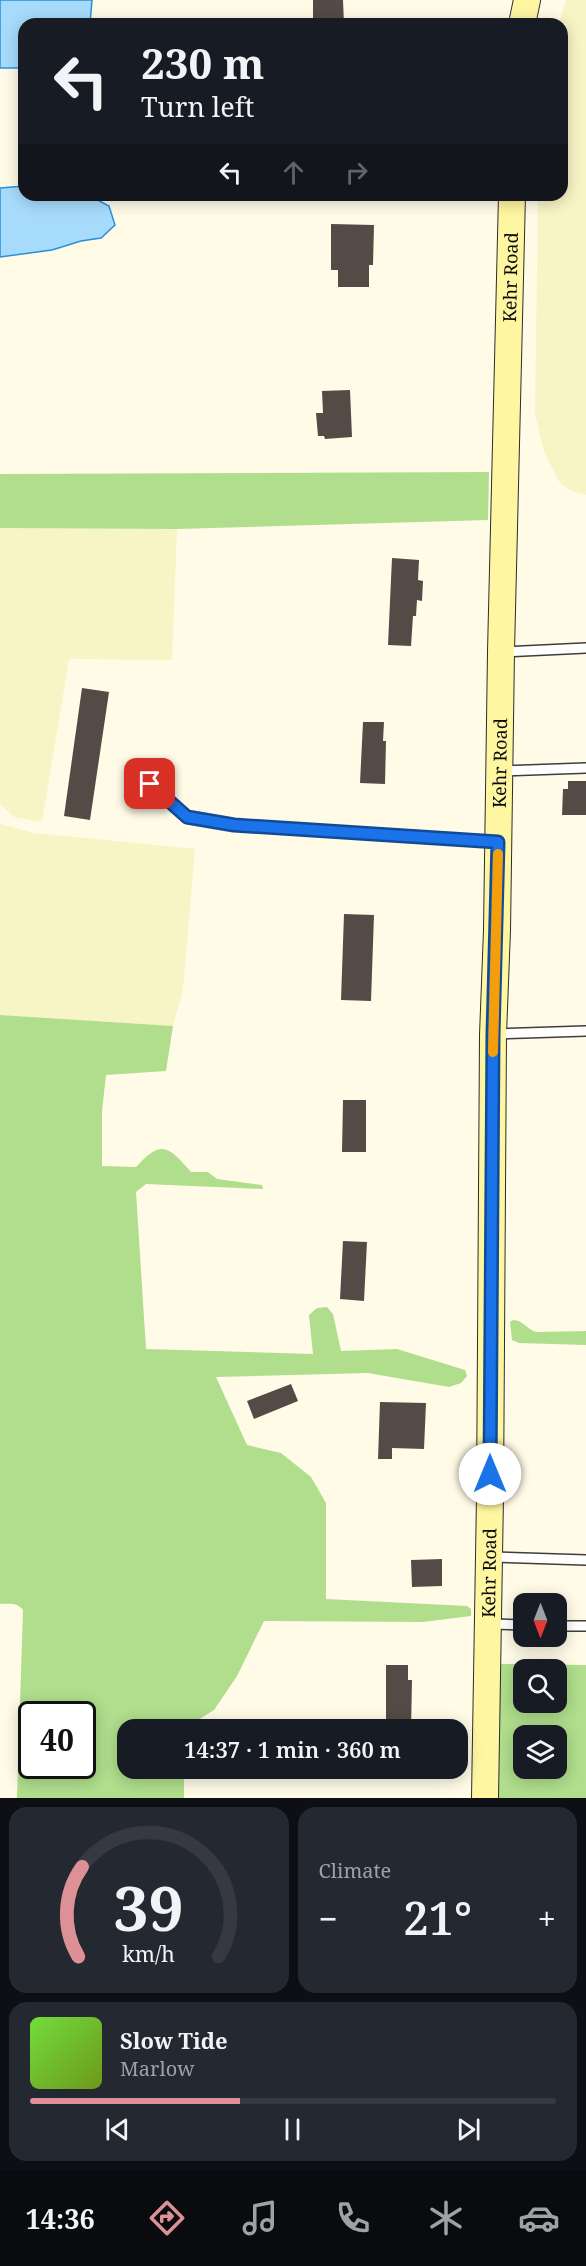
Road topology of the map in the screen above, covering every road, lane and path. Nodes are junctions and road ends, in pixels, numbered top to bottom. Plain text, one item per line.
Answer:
1 (527, 0) edge
2 (523, 18) edge
3 (512, 201) edge
4 (586, 648) edge
5 (501, 652) junction
6 (586, 768) edge
7 (499, 771) junction
8 (150, 784) dead end
9 (498, 842) junction
10 (586, 1031) edge
11 (493, 1035) junction
12 (489, 1557) junction
13 (586, 1560) edge
14 (488, 1624) junction
15 (513, 1625) edge
16 (567, 1626) edge
17 (586, 1626) edge
18 (485, 1798) edge

1 - 2 street
3 - 5 street, Kehr Road
4 - 5 lane
5 - 7 street, Kehr Road
6 - 7 lane
7 - 9 street, Kehr Road
8 - 9 lane
9 - 11 street, Kehr Road
10 - 11 lane
11 - 12 street, Kehr Road
12 - 13 lane
12 - 14 street, Kehr Road
14 - 15 lane
14 - 18 street, Kehr Road
16 - 17 lane

